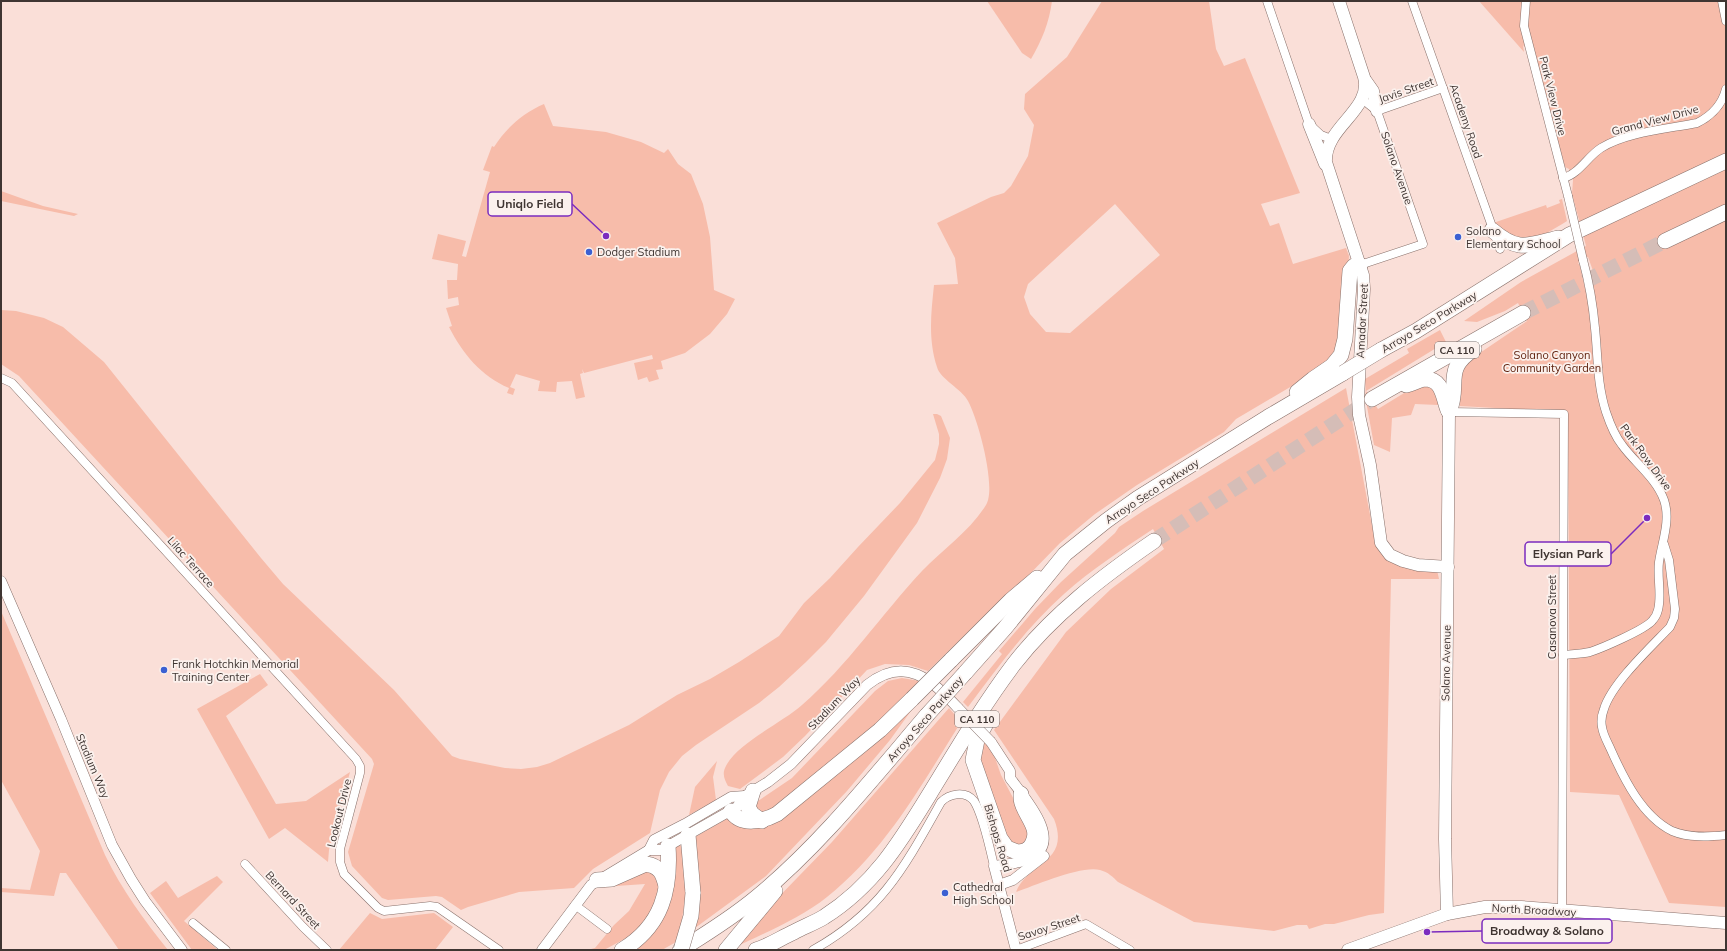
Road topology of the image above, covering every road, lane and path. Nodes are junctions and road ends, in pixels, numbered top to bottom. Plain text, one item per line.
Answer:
1 (1266, 1) edge
2 (1339, 1) edge
3 (1412, 1) edge
4 (1526, 1) edge
5 (1722, 1) edge
6 (1726, 21) edge
7 (1443, 88) junction
8 (1364, 89) junction
9 (1726, 90) edge
10 (1377, 111) junction
11 (1309, 124) junction
12 (1331, 139) junction
13 (1726, 161) edge
14 (1328, 172) junction
15 (1563, 178) junction
16 (1568, 196) joint
17 (1726, 212) edge
18 (1492, 230) junction
19 (1569, 235) junction
20 (1665, 241) tunnel mouth
21 (1500, 249) dead end
22 (1360, 265) junction
23 (1523, 313) tunnel mouth
24 (1486, 333) junction
25 (1, 378) edge
26 (1391, 387) junction
27 (1372, 399) tunnel mouth
28 (1449, 412) junction
29 (1268, 418) junction
30 (1154, 541) tunnel mouth
31 (1664, 543) junction
32 (1065, 554) junction
33 (1448, 567) junction
34 (1, 581) edge
35 (1068, 606) junction
36 (1563, 655) junction
37 (360, 766) joint
38 (1010, 771) junction
39 (749, 794) junction
40 (1021, 794) junction
41 (731, 811) junction
42 (762, 821) junction
43 (688, 835) junction
44 (1726, 835) edge
45 (668, 846) junction
46 (649, 850) junction
47 (806, 852) junction
48 (245, 864) dead end
49 (994, 866) junction
50 (597, 880) junction
51 (999, 885) junction
52 (667, 888) junction
53 (575, 905) junction
54 (1562, 910) junction
55 (1447, 914) junction
56 (823, 918) junction
57 (193, 923) dead end
58 (1726, 923) edge
59 (607, 929) dead end
60 (182, 950) edge
61 (226, 950) edge
62 (327, 950) edge
63 (499, 950) edge
64 (542, 950) edge
65 (622, 950) edge
66 (680, 950) edge
67 (726, 950) edge
68 (756, 950) edge
69 (778, 950) edge
70 (812, 950) edge
71 (1016, 950) edge
72 (1130, 950) edge
73 (1348, 950) edge

1 - 11 street
2 - 8 main road
3 - 7 street, Academy Road
4 - 15 street, Park View Drive
5 - 6 street
7 - 10 street, Javis Street
7 - 18 street, Academy Road
8 - 10 street
8 - 10 main road
8 - 12 main road
9 - 15 street, Grand View Drive
10 - 22 street, Solano Avenue
11 - 12 street
11 - 14 main road
12 - 14 main road, Amador Street
13 - 19 highway, Arroyo Seco Parkway
14 - 22 main road, Amador Street
15 - 16 street, Park View Drive
16 - 31 street, Park Row Drive, bridge
17 - 20 highway
18 - 19 highway
18 - 21 street, Academy Road
19 - 29 highway, Arroyo Seco Parkway, bridge
22 - 29 highway
22 - 33 main road, Amador Street
23 - 24 highway, CA 110
24 - 26 highway, CA 110
24 - 28 highway
25 - 37 street, Lilac Terrace
26 - 27 highway, CA 110
26 - 28 highway
28 - 33 main road, Solano Avenue
28 - 36 street, Casanova Street
29 - 32 highway, Arroyo Seco Parkway
30 - 35 highway, CA 110
31 - 36 street
31 - 44 street
32 - 42 highway, bridge
32 - 47 highway, Arroyo Seco Parkway, bridge
33 - 55 main road, Solano Avenue
34 - 60 street, Stadium Way
35 - 40 highway
35 - 56 highway, CA 110
36 - 54 street, Casanova Street
37 - 63 street, Lookout Drive
38 - 39 street, Stadium Way, bridge
38 - 40 street, Stadium Way
38 - 51 street, Stadium Way
39 - 41 street, Stadium Way
39 - 42 highway
39 - 46 street, Stadium Way
40 - 49 street, Stadium Way
41 - 42 highway
41 - 43 street, Stadium Way
43 - 45 street, Stadium Way
43 - 66 highway, bridge
45 - 46 street, Stadium Way
45 - 52 highway
46 - 50 street, Stadium Way
47 - 66 highway, Arroyo Seco Parkway
47 - 67 highway
48 - 62 street, Bernard Street
49 - 51 street, Bishops Road
49 - 70 street, Bishops Road
50 - 52 highway
50 - 53 street, Stadium Way
51 - 71 street, Bishops Road
52 - 65 highway
53 - 59 street
53 - 64 street, Stadium Way
54 - 55 main road, North Broadway
54 - 58 main road, North Broadway
55 - 73 main road, North Broadway
56 - 68 highway, CA 110
56 - 69 highway
57 - 61 street
71 - 72 street, Savoy Street

